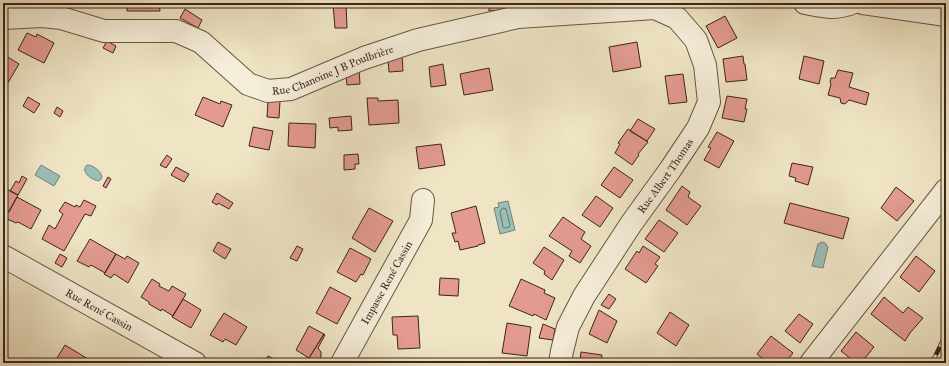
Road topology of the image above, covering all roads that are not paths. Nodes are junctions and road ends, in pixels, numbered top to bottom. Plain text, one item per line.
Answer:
1 (805, 3) edge
2 (852, 3) edge
3 (863, 3) edge
4 (662, 5) edge
5 (946, 15) edge
6 (3, 18) edge
7 (946, 190) edge
8 (423, 200) dead end
9 (3, 256) edge
10 (195, 363) edge
11 (342, 363) edge
12 (560, 363) edge
13 (811, 363) edge

1 - 2 street
3 - 5 street
4 - 6 street, Rue Chanoine J B Poulbrière
4 - 12 street, Rue Albert Thomas
7 - 13 street
8 - 11 street, Impasse René Cassin
9 - 10 street, Rue René Cassin

